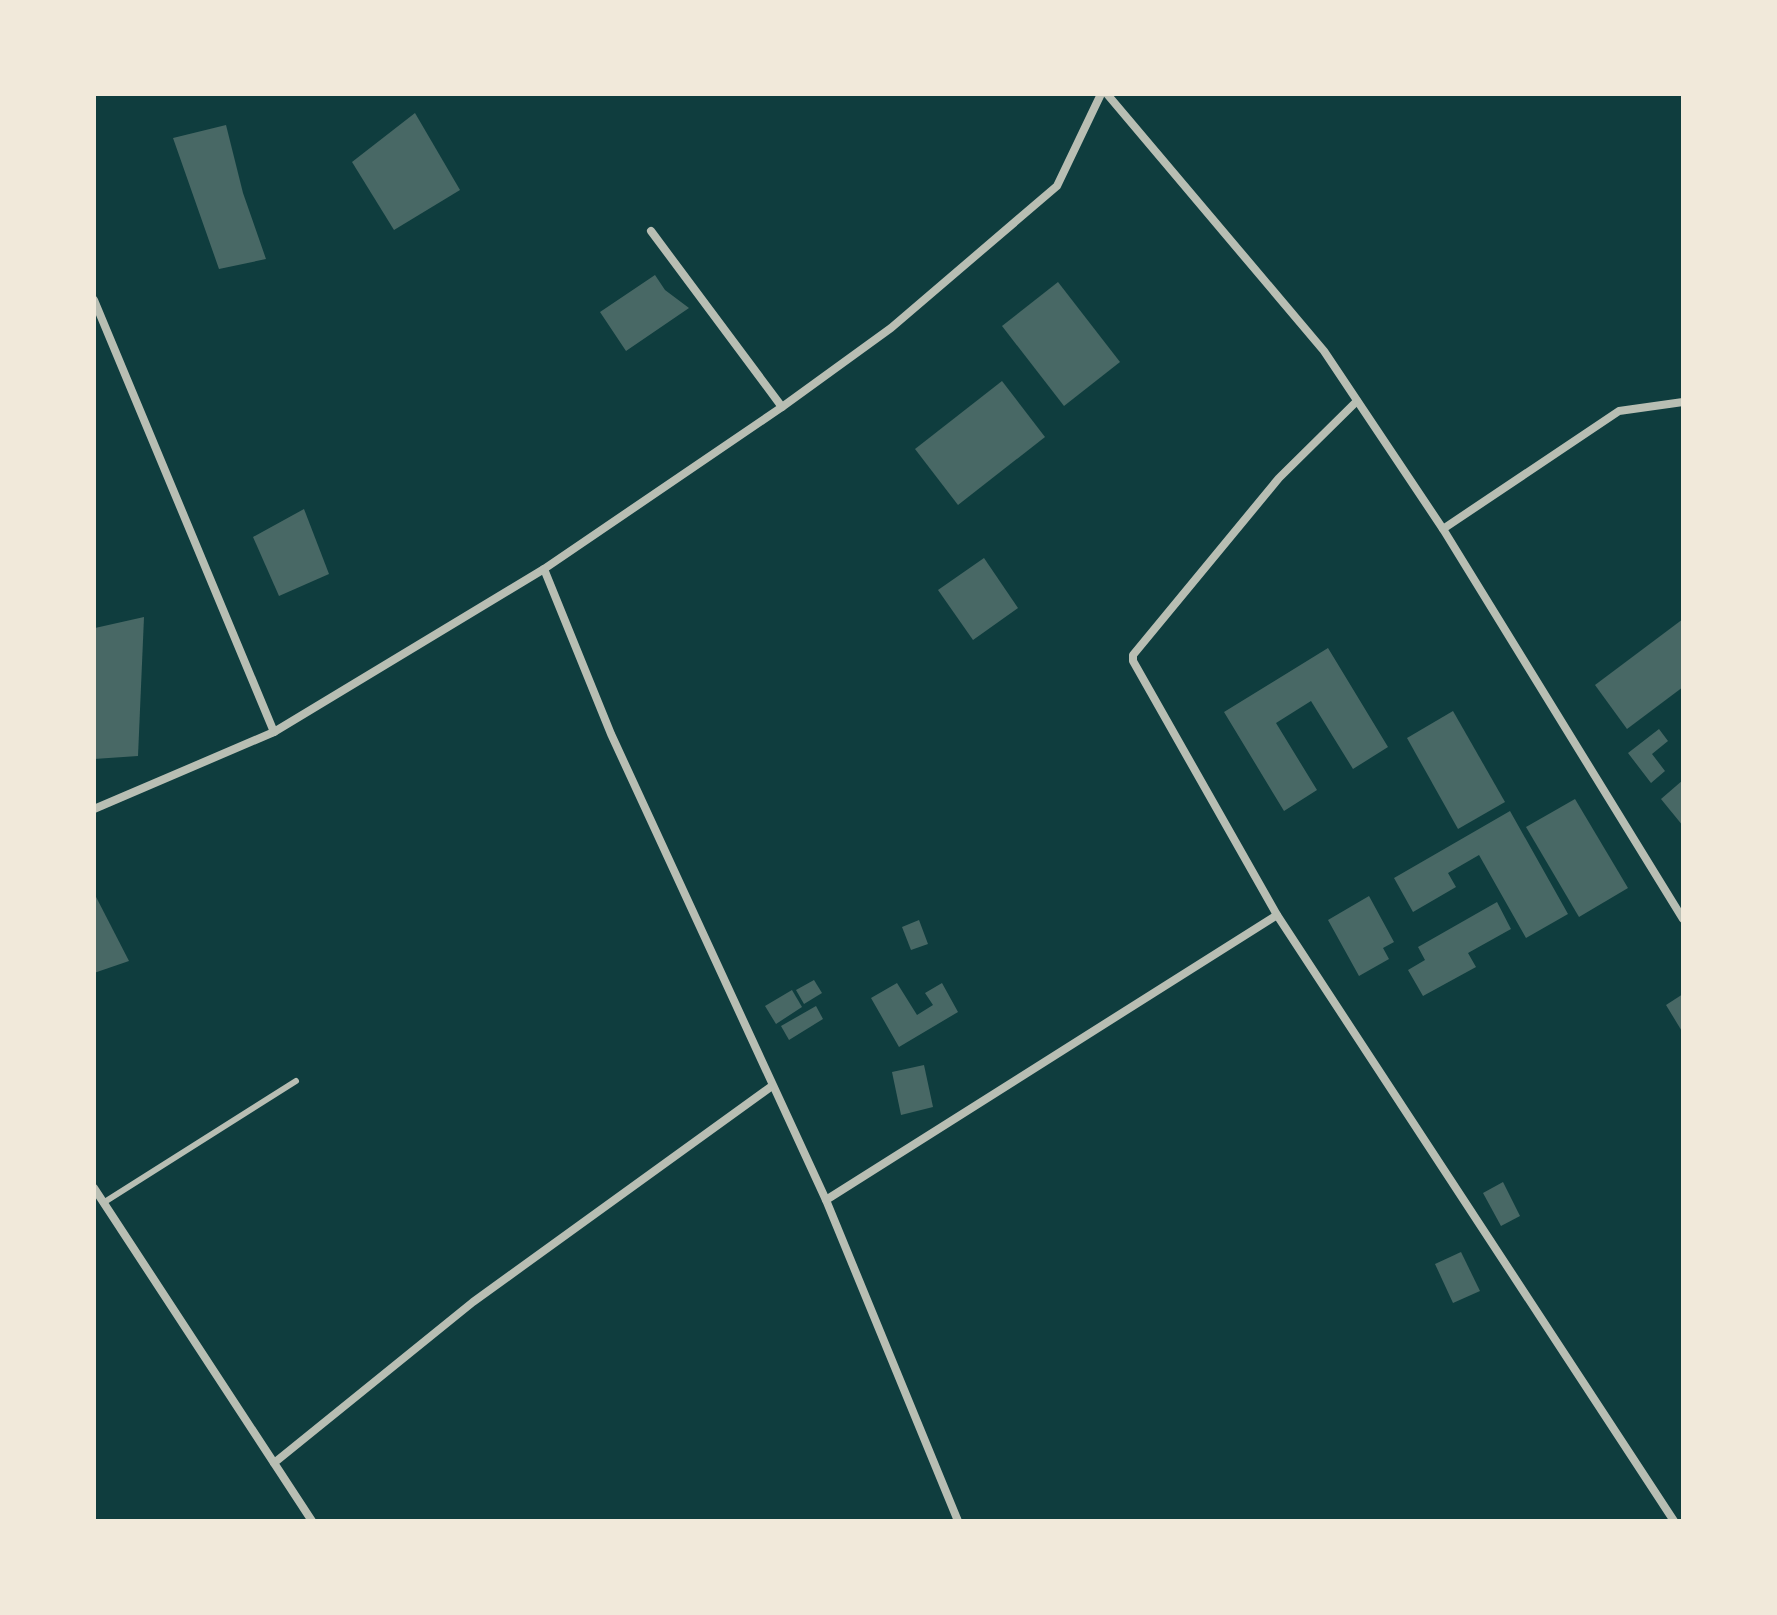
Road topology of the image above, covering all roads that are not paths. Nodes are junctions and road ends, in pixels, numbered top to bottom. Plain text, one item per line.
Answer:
1 (1104, 94) edge
2 (651, 231) dead end
3 (94, 300) edge
4 (1357, 401) junction
5 (1683, 402) edge
6 (782, 407) junction
7 (1443, 529) junction
8 (544, 569) junction
9 (274, 732) junction
10 (94, 809) edge
11 (1277, 915) junction
12 (1683, 919) edge
13 (296, 1081) dead end
14 (772, 1086) junction
15 (94, 1188) edge
16 (826, 1200) junction
17 (103, 1203) junction
18 (274, 1463) junction
19 (312, 1521) edge
20 (958, 1521) edge
21 (1674, 1521) edge

1 - 4 street
1 - 6 street
2 - 6 street
3 - 9 street
4 - 7 street
4 - 11 street
5 - 7 street
6 - 8 street
7 - 12 street
8 - 9 street
8 - 14 street
9 - 10 street
11 - 16 street
11 - 21 street
13 - 17 lane
14 - 16 street
14 - 18 street
15 - 17 street
16 - 20 street
17 - 18 street
18 - 19 street

